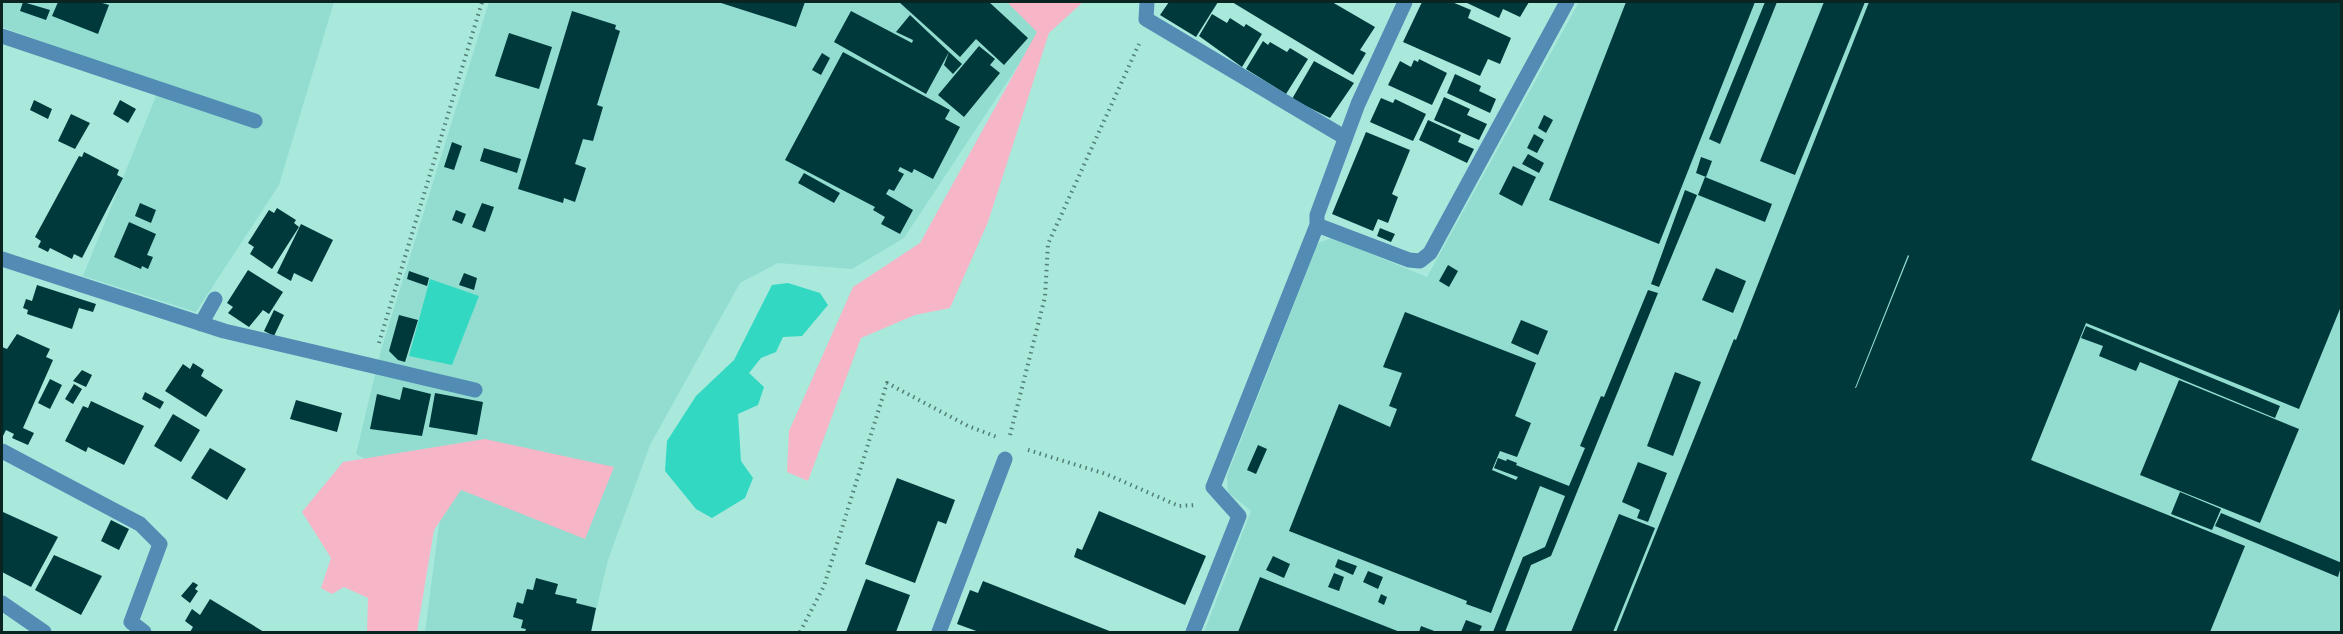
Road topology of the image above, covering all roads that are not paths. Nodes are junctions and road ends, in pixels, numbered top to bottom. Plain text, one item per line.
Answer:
1 (1147, 2) edge
2 (1405, 2) edge
3 (1567, 2) edge
4 (2, 36) edge
5 (255, 121) dead end
6 (1344, 137) junction
7 (1317, 225) junction
8 (2, 259) edge
9 (215, 299) dead end
10 (201, 324) junction
11 (475, 390) dead end
12 (2, 451) edge
13 (1005, 459) dead end
14 (2, 603) edge
15 (130, 627) edge
16 (44, 633) edge
17 (144, 633) edge
18 (939, 633) edge
19 (1192, 633) edge

1 - 6 street
2 - 6 street
3 - 7 street
4 - 5 street
6 - 7 street
7 - 19 street
8 - 10 street
9 - 10 street
10 - 11 street
12 - 15 street
13 - 18 street
14 - 16 street
15 - 17 street

